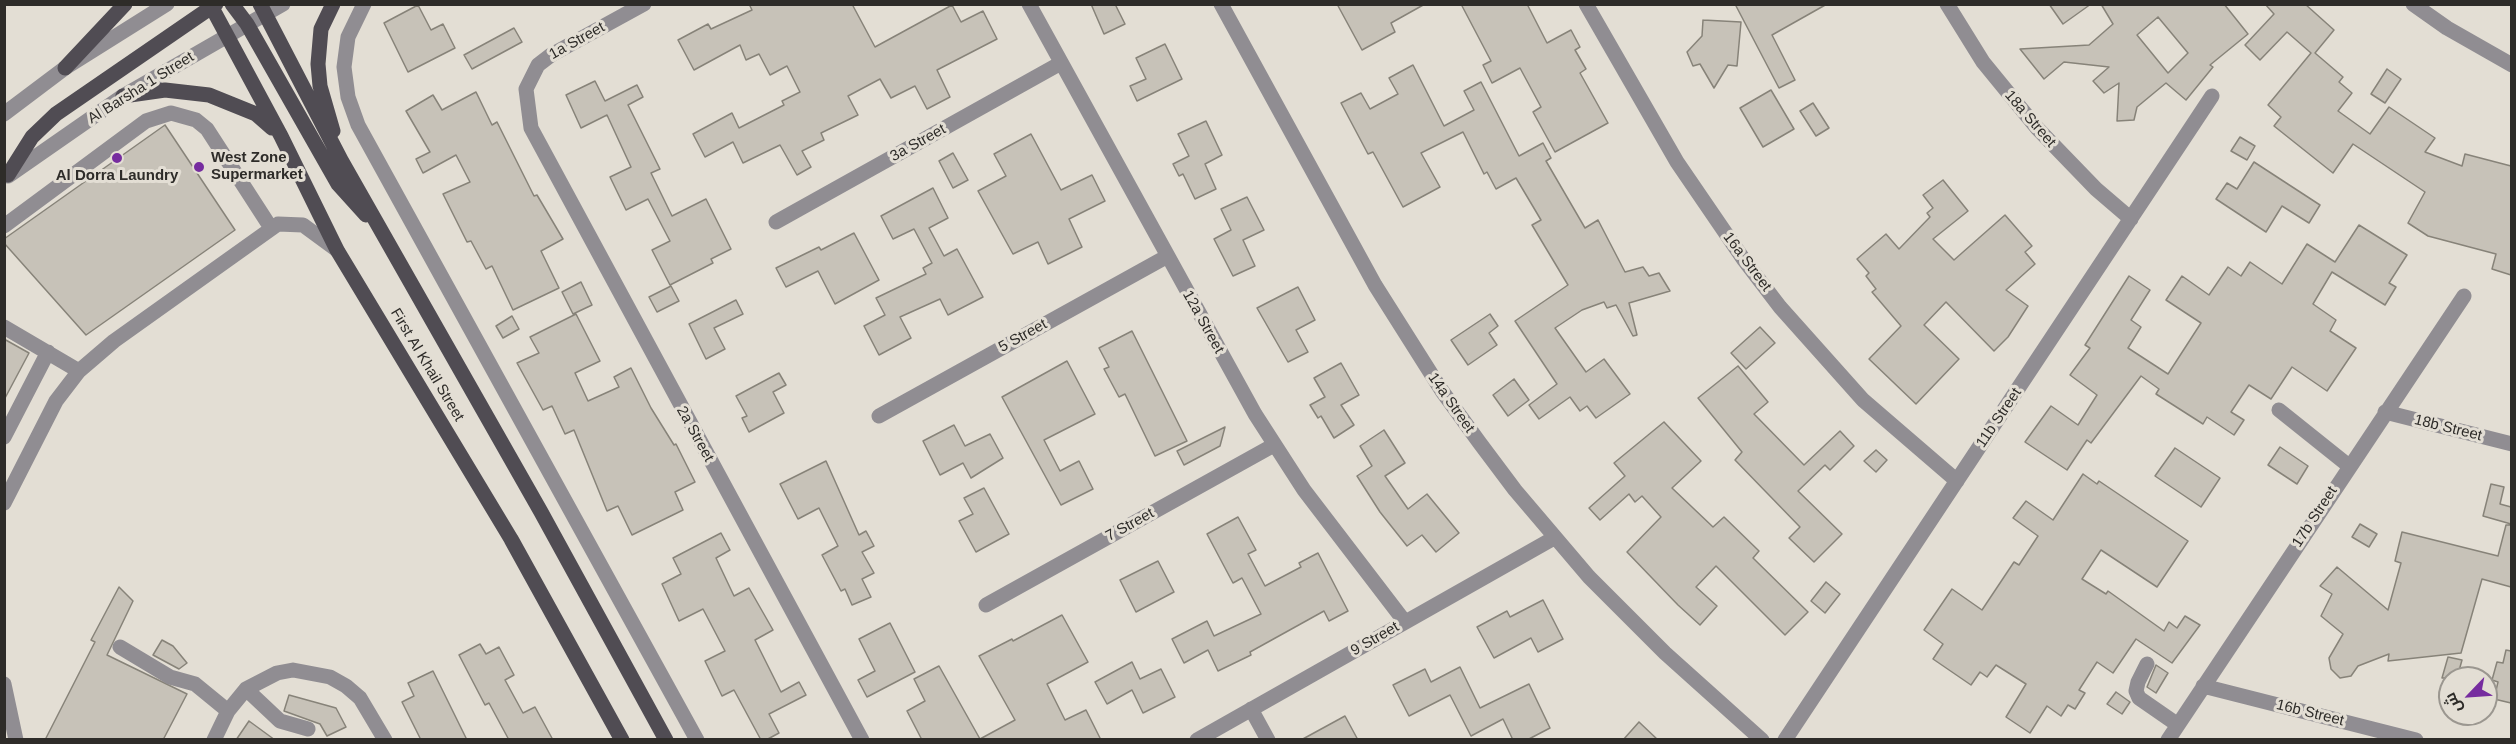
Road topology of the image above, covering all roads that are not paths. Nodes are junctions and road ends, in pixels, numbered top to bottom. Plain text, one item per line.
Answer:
1 (125, 4) edge
2 (167, 4) edge
3 (283, 4) edge
4 (333, 4) edge
5 (364, 4) edge
6 (644, 4) edge
7 (1029, 4) edge
8 (1221, 4) edge
9 (1586, 4) edge
10 (1947, 4) edge
11 (2413, 4) edge
12 (238, 5) edge
13 (213, 6) edge
14 (262, 9) edge
15 (247, 24) junction
16 (227, 36) junction
17 (1061, 63) junction
18 (2511, 65) edge
19 (65, 68) junction
20 (123, 96) junction
21 (2212, 96) dead end
22 (4, 114) edge
23 (531, 128) joint
24 (281, 136) junction
25 (341, 160) junction
26 (7, 177) edge
27 (2131, 219) junction
28 (776, 222) dead end
29 (377, 225) junction
30 (4, 226) edge
31 (271, 228) junction
32 (337, 250) junction
33 (1166, 256) junction
34 (2464, 296) dead end
35 (4, 327) edge
36 (48, 352) junction
37 (80, 371) junction
38 (2279, 410) dead end
39 (2385, 412) junction
40 (879, 416) dead end
41 (4, 437) edge
42 (2511, 444) edge
43 (1274, 445) junction
44 (2349, 466) junction
45 (1957, 481) junction
46 (4, 503) edge
47 (1554, 538) junction
48 (986, 605) dead end
49 (1405, 622) junction
50 (120, 646) dead end
51 (2147, 664) dead end
52 (4, 684) edge
53 (2203, 686) junction
54 (246, 689) junction
55 (1251, 709) junction
56 (228, 711) junction
57 (2178, 725) junction
58 (308, 729) dead end
59 (16, 740) edge
60 (214, 740) edge
61 (385, 740) edge
62 (622, 740) edge
63 (666, 740) edge
64 (697, 740) edge
65 (862, 740) edge
66 (1197, 740) edge
67 (1268, 740) edge
68 (1762, 740) edge
69 (1785, 740) edge
70 (2168, 740) edge
71 (2416, 740) edge

1 - 19 main road
2 - 19 street
3 - 14 street, Al Barsha 1 Street
4 - 25 main road
5 - 64 street
6 - 23 street, 1a Street
7 - 17 street, 12a Street
8 - 47 street, 14a Street
9 - 45 street, 16a Street
10 - 27 street, 18a Street
11 - 18 street
12 - 14 main road
12 - 15 main road
12 - 16 main road
13 - 16 main road, First Al Khail Street
13 - 26 main road
14 - 15 street, Al Barsha 1 Street
14 - 25 main road, First Al Khail Street
15 - 16 street, Al Barsha 1 Street
15 - 29 main road
16 - 20 street, Al Barsha 1 Street
16 - 24 main road, First Al Khail Street
17 - 28 street, 3a Street
17 - 33 street, 12a Street
19 - 22 street
20 - 24 main road
20 - 26 street, Al Barsha 1 Street
21 - 27 street, 11b Street
23 - 65 street, 2a Street
24 - 32 main road, First Al Khail Street
25 - 29 main road, First Al Khail Street
27 - 45 street, 11b Street
29 - 63 main road, First Al Khail Street
30 - 31 street
31 - 32 street
31 - 37 street
32 - 62 main road, First Al Khail Street
33 - 40 street, 5 Street
33 - 43 street, 12a Street
34 - 39 street, 17b Street
35 - 36 street
36 - 37 street
36 - 41 street
37 - 46 street
38 - 44 street
39 - 42 street, 18b Street
39 - 44 street, 17b Street
43 - 48 street, 7 Street
43 - 49 street, 12a Street
44 - 53 street, 17b Street
45 - 69 street, 11b Street
47 - 49 street, 9 Street
47 - 68 street, 14a Street
49 - 55 street, 9 Street
50 - 56 street
51 - 57 street
52 - 59 street
53 - 57 street, 17b Street
53 - 71 street, 16b Street
54 - 56 street
54 - 58 street
54 - 61 street
55 - 66 street, 9 Street
55 - 67 street
56 - 60 street
57 - 70 street, 17b Street

